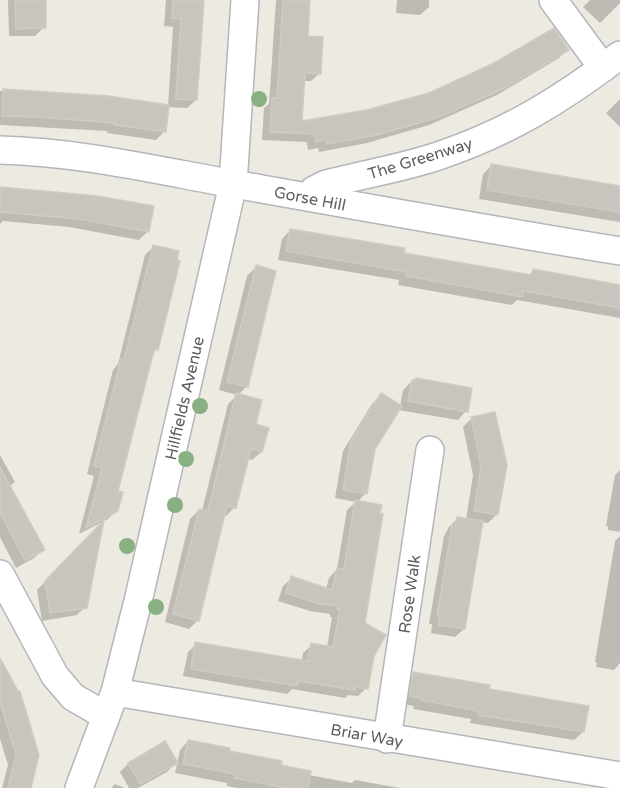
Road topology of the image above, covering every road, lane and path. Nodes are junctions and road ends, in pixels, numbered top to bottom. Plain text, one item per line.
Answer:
1 (244, 0) edge
2 (553, 0) edge
3 (612, 61) edge
4 (0, 150) edge
5 (233, 184) junction
6 (309, 197) junction
7 (620, 251) edge
8 (430, 450) dead end
9 (0, 574) edge
10 (110, 704) junction
11 (387, 739) junction
12 (620, 776) edge
13 (79, 788) edge

1 - 5 street, Hillfields Avenue
2 - 3 street
3 - 6 street, The Greenway
4 - 5 street, Gorse Hill
5 - 6 street, Gorse Hill
5 - 10 street, Hillfields Avenue
6 - 7 street, Gorse Hill
8 - 11 street, Rose Walk
9 - 10 street
10 - 11 street, Briar Way
10 - 13 street, Hillfields Avenue
11 - 12 street, Briar Way

